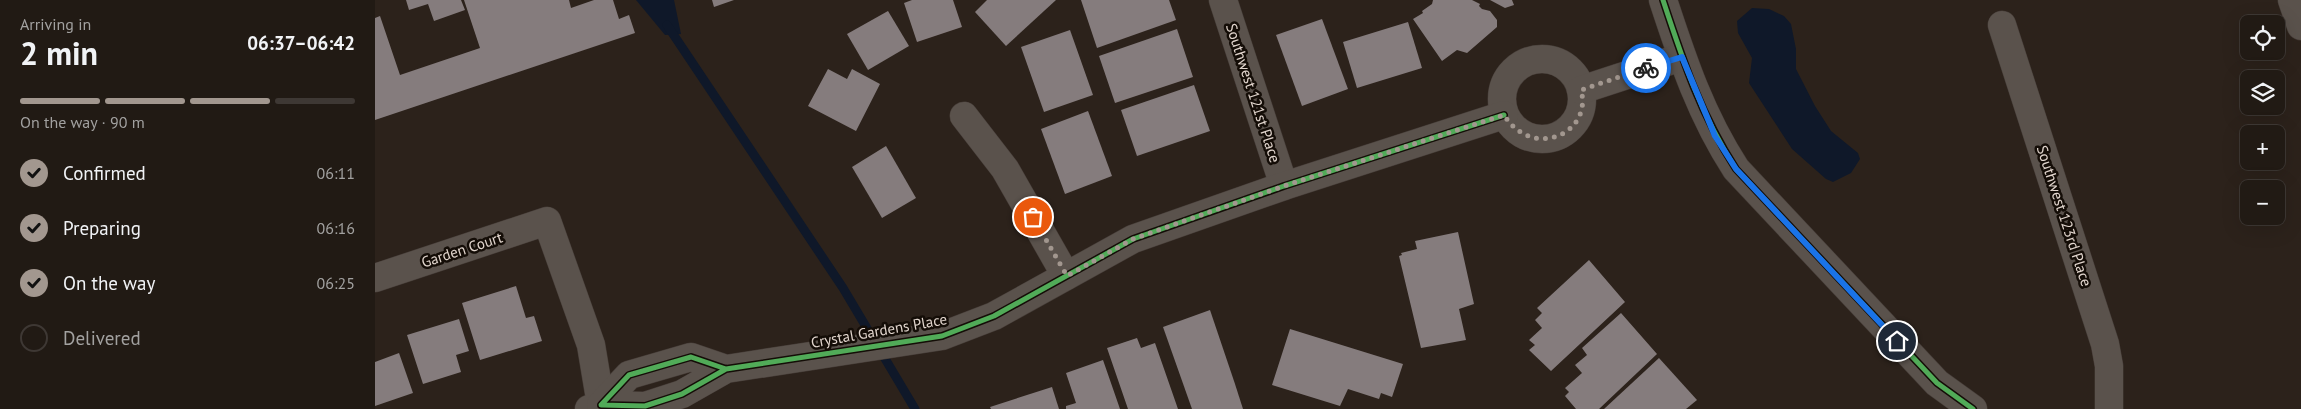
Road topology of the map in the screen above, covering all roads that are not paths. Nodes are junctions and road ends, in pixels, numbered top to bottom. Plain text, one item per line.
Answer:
1 (1663, 0) edge
2 (2292, 0) edge
3 (1226, 1) edge
4 (2001, 25) dead end
5 (2301, 26) edge
6 (1682, 57) junction
7 (1581, 90) junction
8 (1504, 115) junction
9 (964, 116) dead end
10 (1284, 186) junction
11 (1067, 276) junction
12 (375, 278) edge
13 (594, 407) edge
14 (1973, 409) edge
15 (2109, 409) edge

1 - 6 street
2 - 5 street
3 - 10 street, Southwest 121st Place
4 - 15 street, Southwest 123rd Place
6 - 7 street
6 - 14 street
7 - 8 street
7 - 8 street
8 - 10 street, Crystal Gardens Place
9 - 11 street
10 - 11 street, Crystal Gardens Place
11 - 13 street, Crystal Gardens Place
12 - 13 street, Garden Court

